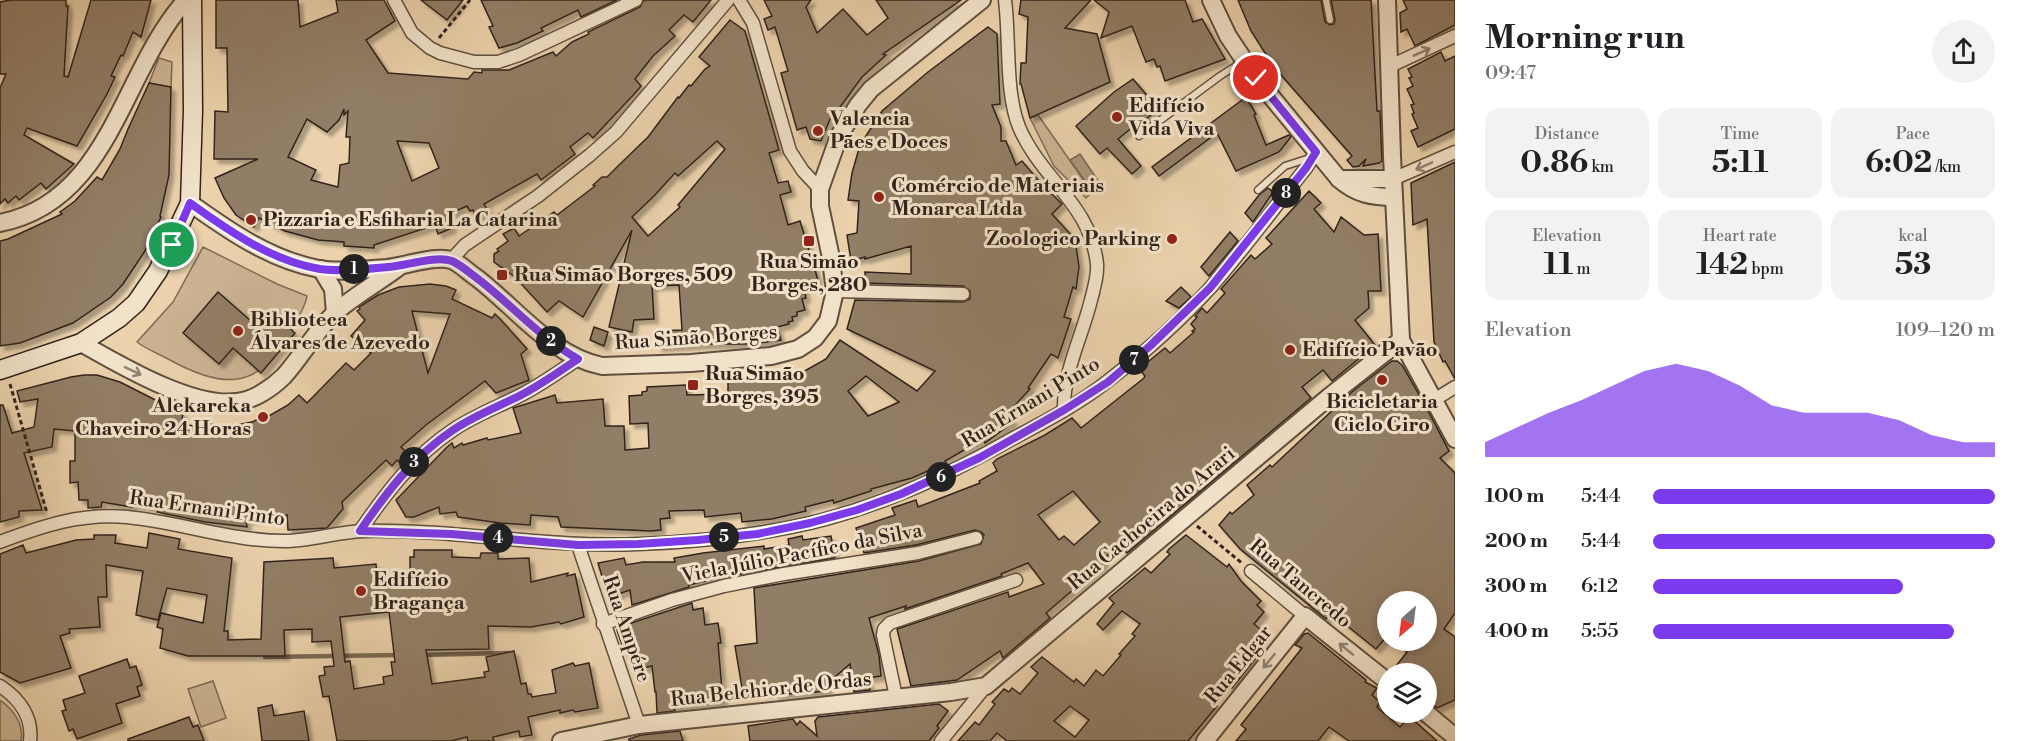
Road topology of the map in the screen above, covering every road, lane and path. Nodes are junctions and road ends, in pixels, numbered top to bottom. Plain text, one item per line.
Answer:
1 (186, 0) edge
2 (192, 0) edge
3 (394, 0) edge
4 (470, 0) edge
5 (636, 0) edge
6 (728, 0) edge
7 (739, 0) edge
8 (982, 0) edge
9 (1005, 0) edge
10 (1211, 0) edge
11 (1326, 0) edge
12 (1387, 0) edge
13 (1330, 20) dead end
14 (1455, 36) edge
15 (429, 48) junction
16 (1245, 61) junction
17 (1388, 67) junction
18 (1139, 136) dead end
19 (1455, 152) edge
20 (1315, 154) junction
21 (1393, 178) junction
22 (1339, 179) junction
23 (820, 189) junction
24 (1258, 190) dead end
25 (1394, 197) junction
26 (190, 203) junction
27 (0, 223) edge
28 (451, 260) junction
29 (399, 267) junction
30 (321, 269) junction
31 (835, 291) junction
32 (963, 294) dead end
33 (335, 313) junction
34 (1401, 340) junction
35 (81, 343) junction
36 (578, 359) junction
37 (5, 375) edge
38 (1455, 387) edge
39 (1434, 400) junction
40 (1064, 410) junction
41 (1455, 439) edge
42 (1187, 517) junction
43 (50, 523) junction
44 (360, 531) junction
45 (976, 538) dead end
46 (0, 542) edge
47 (578, 545) junction
48 (1251, 570) joint
49 (1016, 580) dead end
50 (1305, 616) junction
51 (603, 624) junction
52 (1377, 673) edge
53 (0, 686) edge
54 (986, 686) junction
55 (896, 697) junction
56 (1437, 722) edge
57 (633, 727) junction
58 (1455, 737) edge
59 (30, 741) edge
60 (561, 741) edge
61 (616, 741) edge
62 (941, 741) edge
63 (1205, 741) edge

1 - 27 street
2 - 26 main road
3 - 15 street
4 - 15 path
5 - 15 street
6 - 28 street
7 - 23 street
8 - 23 street, Rua Simão Borges
9 - 40 street
10 - 16 street
11 - 13 lane
12 - 17 street
17 -> 14 street
16 - 18 lane
16 - 20 street
17 - 21 street
19 -> 21 street
20 - 22 street
20 - 24 lane
20 - 40 street, Rua Ernani Pinto
21 - 22 street
21 - 25 street
22 - 25 street
23 - 31 street, Rua Simão Borges
25 - 34 street
26 - 30 street
26 - 35 main road
28 - 29 street
28 - 36 street, Rua Simão Borges
29 - 30 street
29 - 33 street
30 - 33 street
31 - 32 street
31 - 36 street, Rua Simão Borges
35 -> 33 street
34 - 39 street
34 - 42 street, Rua Cachoeira do Arari
35 - 37 main road
36 - 44 street
37 - 43 path
38 - 39 street
39 - 41 street
40 - 47 street, Rua Ernani Pinto
42 - 48 path, Rua Tancredo
42 - 54 street, Rua Cachoeira do Arari
43 - 44 street, Rua Ernani Pinto
43 - 46 street, Rua Ernani Pinto
44 - 47 street, Rua Ernani Pinto
45 - 51 street, Viela Júlio Pacífico da Silva
47 - 51 street, Rua Ampére
48 - 50 street, Rua Tancredo
49 - 55 street
52 -> 50 street, Rua Tancredo
50 -> 63 street, Rua Edgar
51 - 57 street, Rua Ampére
53 - 59 street
54 - 55 street, Rua Belchior de Ordas
54 - 62 street, Rua Cachoeira do Arari
55 - 57 street, Rua Belchior de Ordas
56 - 58 street
57 - 60 street, Rua Belchior de Ordas
57 - 61 street

